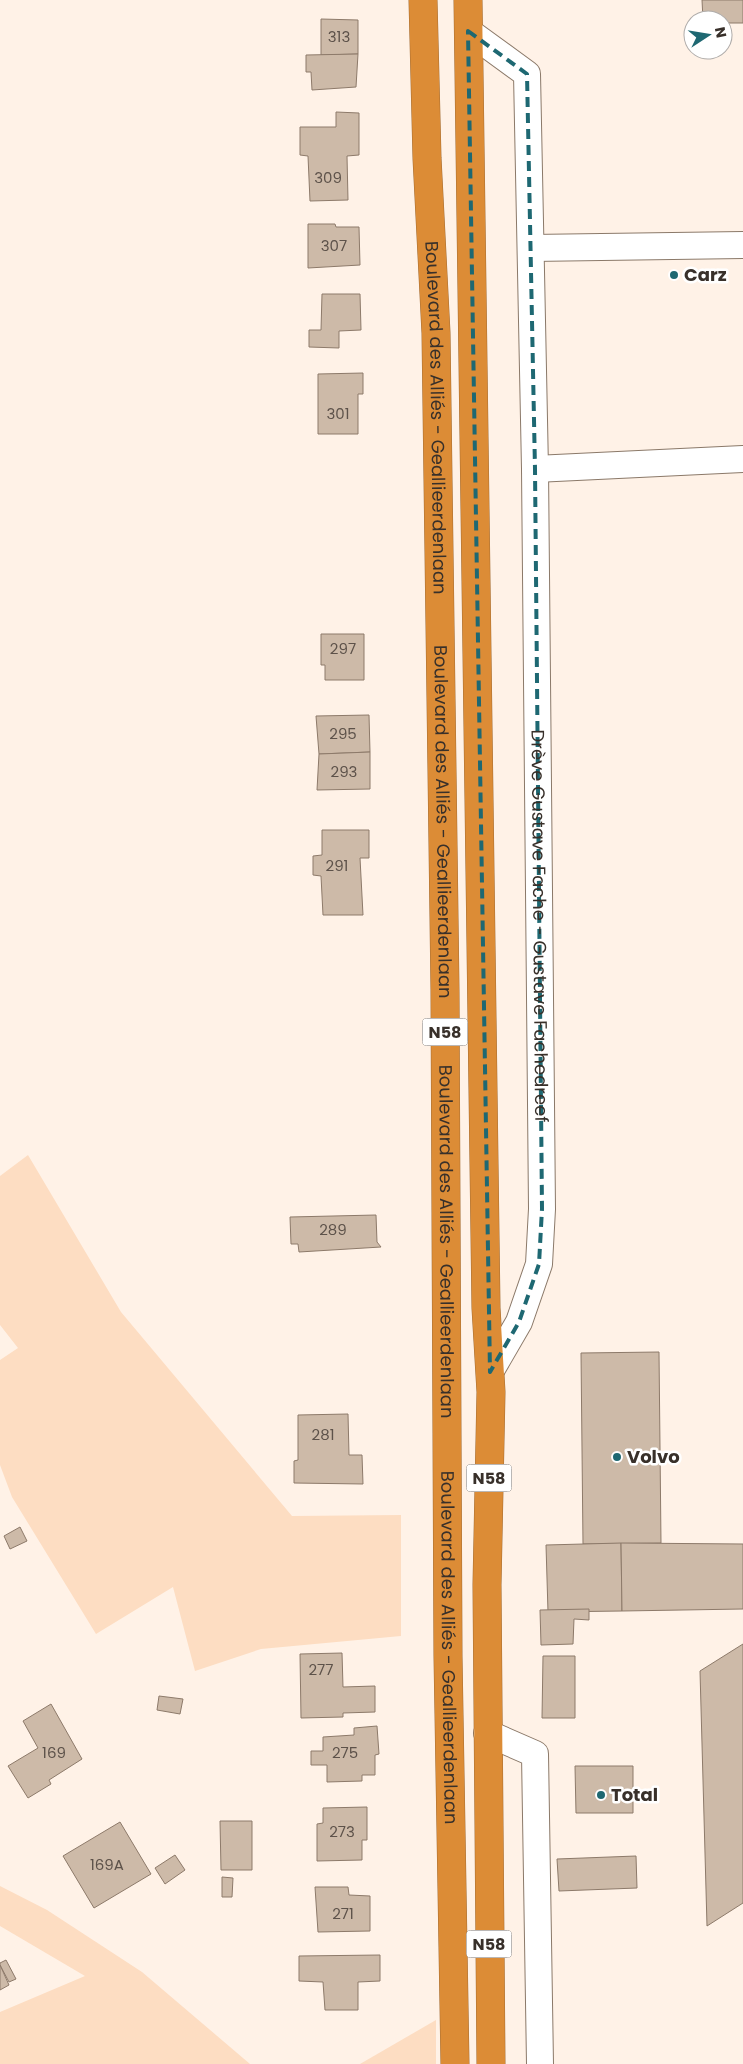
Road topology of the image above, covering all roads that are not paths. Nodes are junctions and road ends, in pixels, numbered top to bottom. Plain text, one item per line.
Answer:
1 (423, 0) edge
2 (468, 0) edge
3 (468, 31) junction
4 (743, 245) edge
5 (531, 248) junction
6 (743, 459) edge
7 (535, 468) junction
8 (490, 1372) junction
9 (487, 1733) junction
10 (455, 2064) edge
11 (491, 2064) edge
12 (540, 2064) edge

1 - 10 highway, Boulevard des Alliés - Geallieerdenlaan / N58
2 - 3 highway, Boulevard des Alliés - Geallieerdenlaan / N58
3 - 5 street, Drève Gustave Fache - Gustave Fachedreef
3 - 8 highway, Boulevard des Alliés - Geallieerdenlaan / N58
4 - 5 street
5 - 7 street, Drève Gustave Fache - Gustave Fachedreef
6 - 7 street
7 - 8 street, Drève Gustave Fache - Gustave Fachedreef
8 - 9 highway, Boulevard des Alliés - Geallieerdenlaan / N58
9 - 11 highway, Boulevard des Alliés - Geallieerdenlaan / N58
9 - 12 street, Boulevard des Alliés - Geallieerdenlaan

